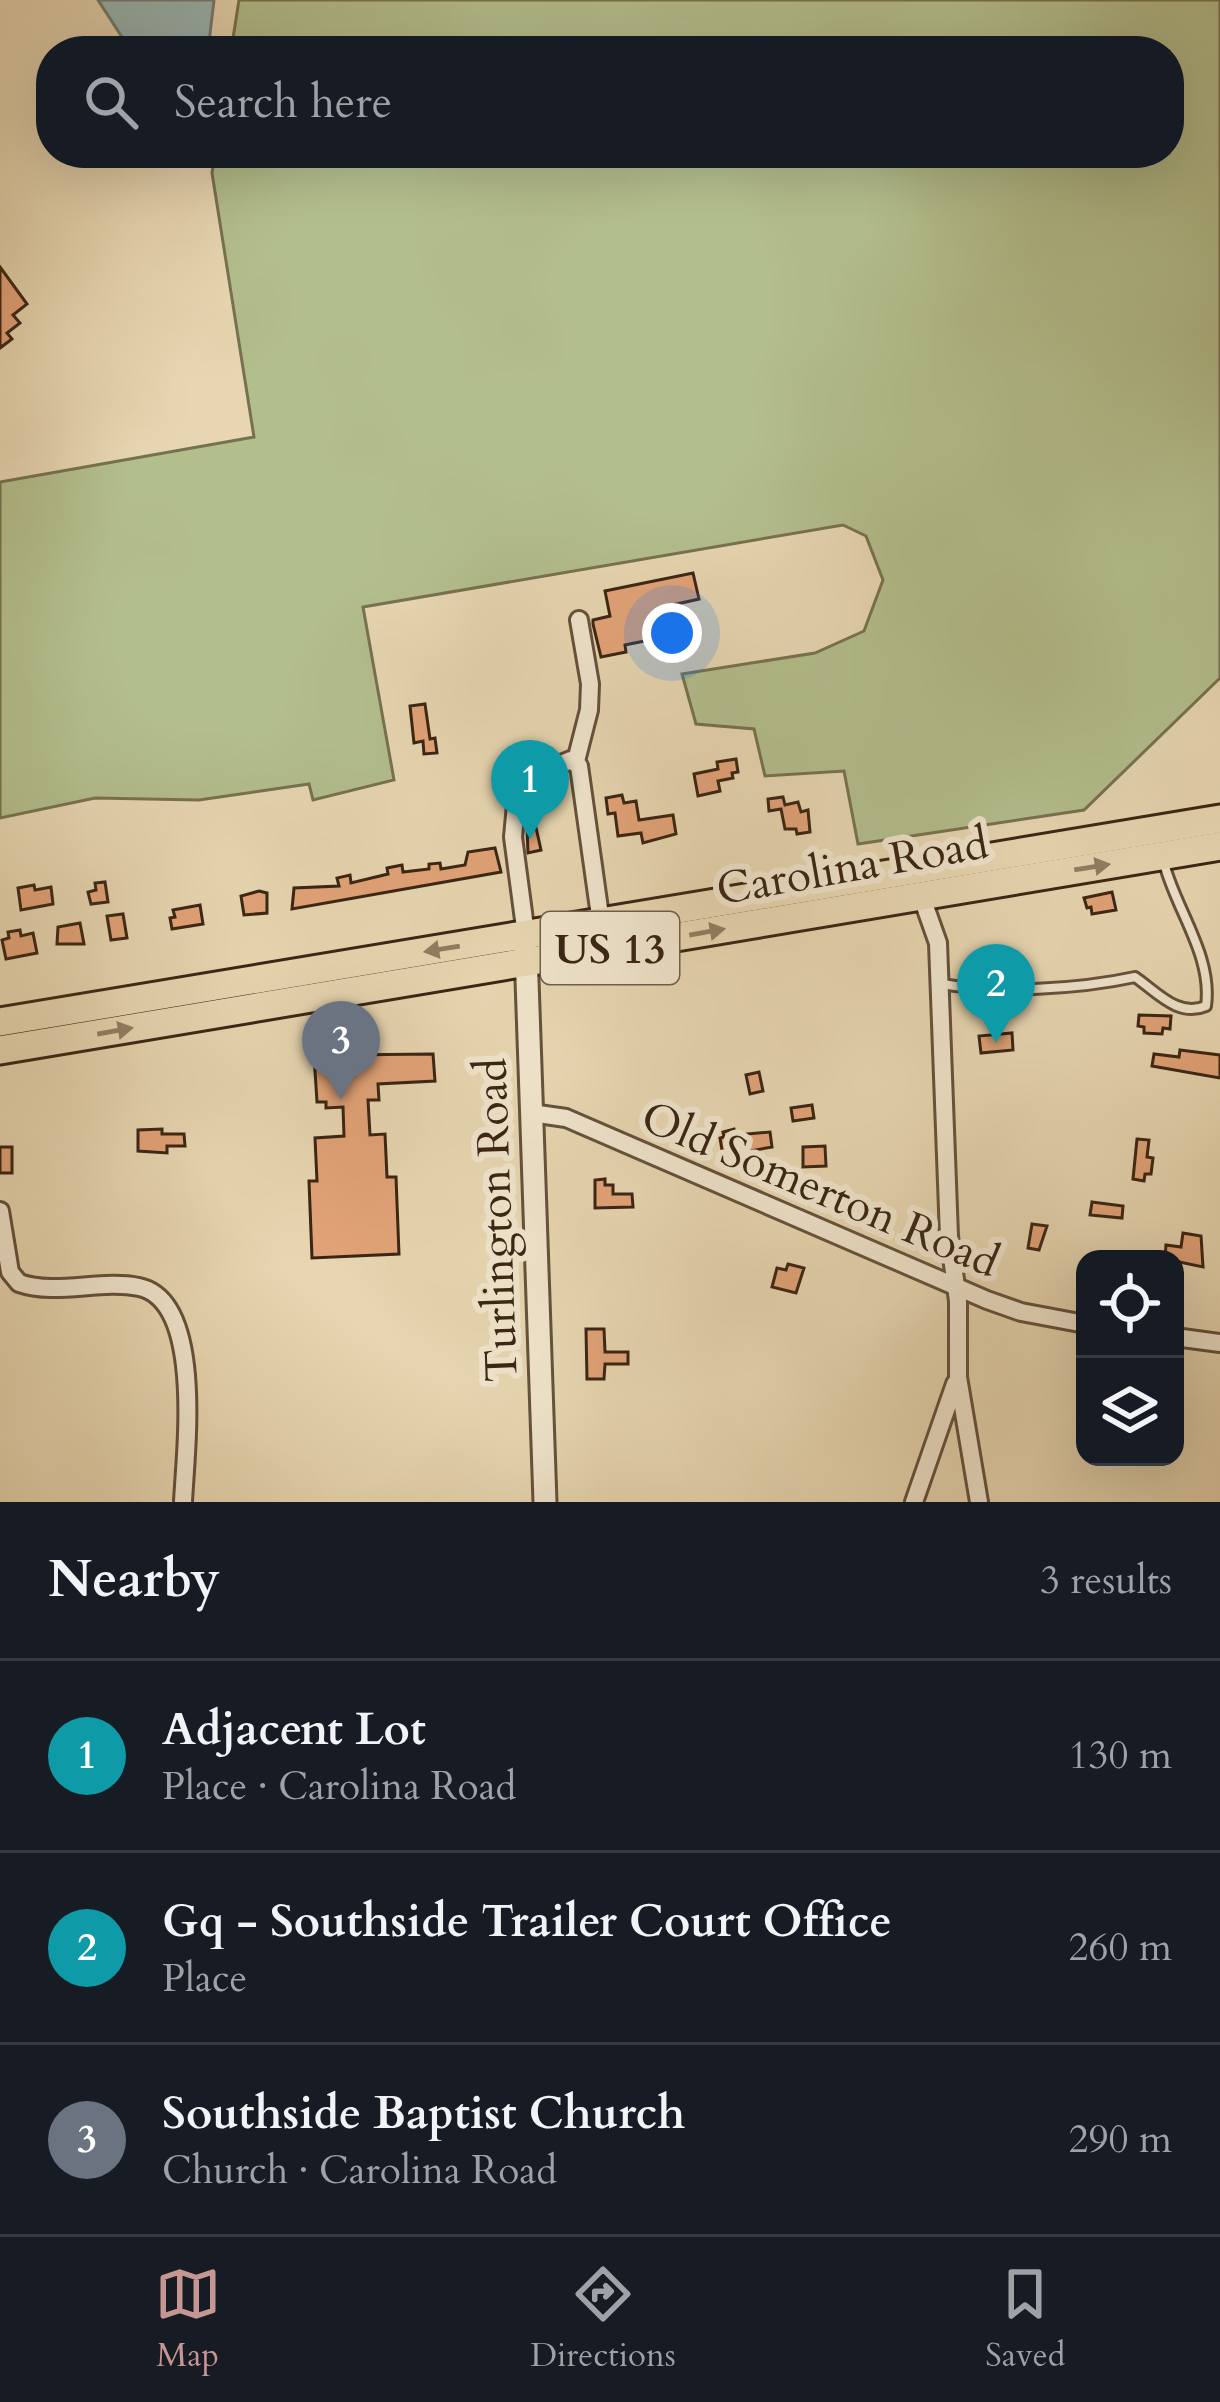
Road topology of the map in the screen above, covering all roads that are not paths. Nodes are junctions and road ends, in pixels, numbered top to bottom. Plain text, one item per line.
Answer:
1 (579, 620) dead end
2 (576, 761) junction
3 (1220, 819) edge
4 (1220, 846) edge
5 (1162, 856) junction
6 (921, 896) junction
7 (601, 922) junction
8 (526, 948) junction
9 (941, 984) junction
10 (0, 1022) edge
11 (0, 1050) edge
12 (531, 1113) junction
13 (0, 1211) edge
14 (956, 1287) junction
15 (1076, 1322) edge
16 (1184, 1338) edge
17 (1220, 1342) edge
18 (958, 1377) junction
19 (183, 1502) edge
20 (545, 1502) edge
21 (914, 1502) edge
22 (980, 1502) edge

1 - 2 street
2 - 7 street
2 - 8 street
3 - 7 highway, Carolina Road / US 13
4 - 5 highway, Carolina Road / US 13
6 -> 5 highway, Carolina Road / US 13
5 - 9 lane
8 -> 6 highway, Carolina Road / US 13
6 - 9 street
7 - 8 highway, Carolina Road / US 13
8 -> 10 highway, Carolina Road / US 13
11 -> 8 highway, Carolina Road / US 13
8 - 12 street, Turlington Road
9 - 14 street
12 - 14 street, Old Somerton Road
12 - 20 street, Turlington Road
13 - 19 street
14 - 15 street, Old Somerton Road
14 - 18 street
16 - 17 street
18 - 21 street
18 - 22 street

